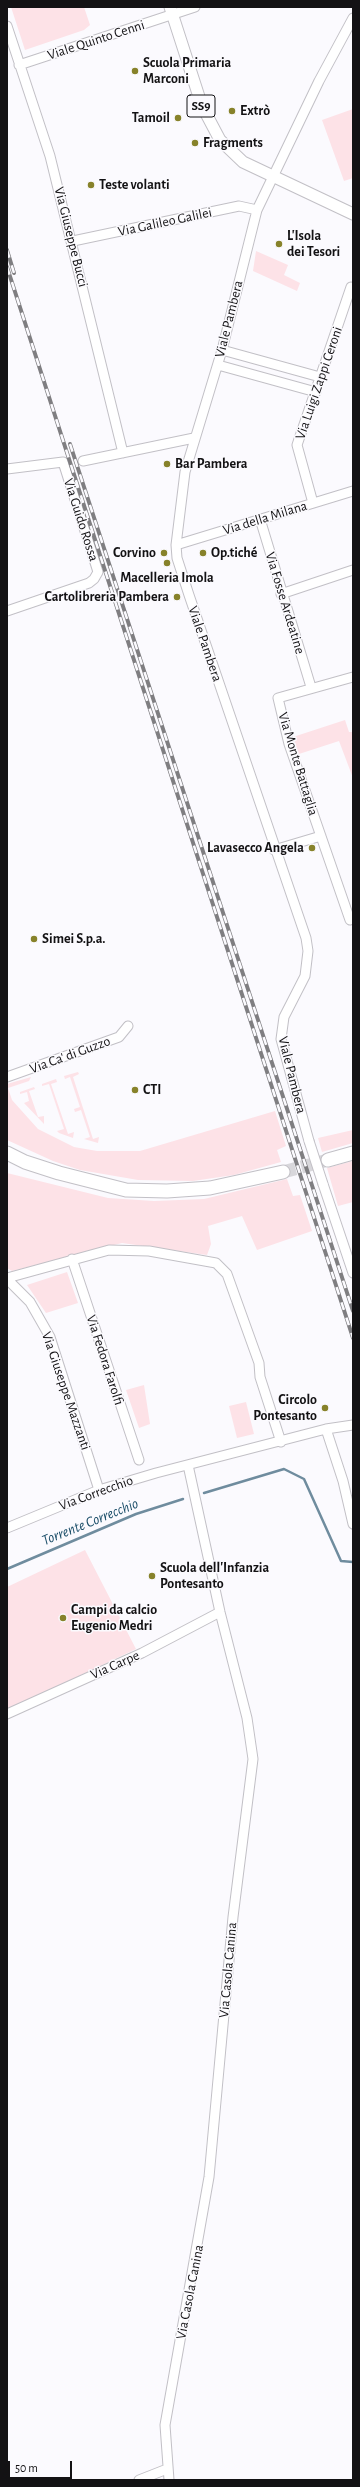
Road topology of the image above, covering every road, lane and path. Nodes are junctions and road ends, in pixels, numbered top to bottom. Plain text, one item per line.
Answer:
1 (195, 7) edge
2 (171, 11) edge
3 (353, 18) edge
4 (7, 26) edge
5 (20, 65) junction
6 (272, 177) junction
7 (257, 210) junction
8 (353, 214) edge
9 (73, 241) junction
10 (351, 288) dead end
11 (222, 350) junction
12 (218, 364) junction
13 (320, 377) junction
14 (316, 392) junction
15 (194, 438) junction
16 (123, 453) junction
17 (83, 461) dead end
18 (7, 469) edge
19 (353, 491) edge
20 (313, 503) junction
21 (260, 519) junction
22 (176, 545) junction
23 (353, 570) edge
24 (281, 594) junction
25 (7, 611) edge
26 (353, 677) edge
27 (311, 687) junction
28 (321, 836) junction
29 (274, 850) junction
30 (353, 918) edge
31 (128, 1026) dead end
32 (7, 1077) edge
33 (7, 1153) edge
34 (353, 1153) edge
35 (7, 1160) edge
36 (328, 1160) tunnel mouth
37 (25, 1162) junction
38 (283, 1172) tunnel mouth
39 (72, 1259) junction
40 (353, 1273) edge
41 (7, 1279) edge
42 (353, 1425) edge
43 (326, 1429) junction
44 (280, 1442) junction
45 (139, 1460) dead end
46 (188, 1465) junction
47 (99, 1490) junction
48 (353, 1524) edge
49 (7, 1528) edge
50 (220, 1612) junction
51 (7, 1714) edge
52 (167, 2469) junction
53 (139, 2480) edge
54 (169, 2480) edge

1 - 2 street, Viale Quinto Cenni
2 - 5 street, Viale Quinto Cenni
2 - 6 main road, SS9
3 - 6 street, Viale Pambera
4 - 5 street, Via Giuseppe Bucci
5 - 9 street, Via Giuseppe Bucci
6 - 7 street, Viale Pambera
6 - 8 main road, SS9
7 - 9 street, Via Galileo Galilei
7 - 11 street, Viale Pambera
9 - 16 street, Via Giuseppe Bucci
10 - 13 street, Via Luigi Zappi Ceroni
11 - 12 street, Viale Pambera
11 - 13 street
12 - 14 street
12 - 15 street, Viale Pambera
13 - 14 street, Via Luigi Zappi Ceroni
14 - 20 street, Via Luigi Zappi Ceroni
15 - 16 street
15 - 22 street, Viale Pambera
16 - 17 street
18 - 25 street, Via Guido Rossa
19 - 20 street, Via della Milana
20 - 21 street, Via della Milana
21 - 22 street, Via della Milana
21 - 24 street, Via Fosse Ardeatine
22 - 29 street, Viale Pambera
23 - 24 street
24 - 27 street, Via Fosse Ardeatine
26 - 27 street, Via Monte Battaglia
27 - 28 street, Via Monte Battaglia
28 - 29 street
28 - 30 street, Via Monte Battaglia
29 - 40 street, Viale Pambera, bridge
31 - 32 street, Via Ca' di Guzzo
33 - 37 highway
34 - 36 highway
35 - 37 highway
37 - 38 highway
39 - 41 street
39 - 44 street
39 - 45 street, Via Fedora Farolfi
41 - 47 street, Via Giuseppe Mazzanti
42 - 43 street, Via Correcchio
43 - 44 street, Via Correcchio
43 - 48 street
44 - 46 street, Via Correcchio
46 - 47 street, Via Correcchio
46 - 50 street, Via Casola Canina
47 - 49 street, Via Correcchio
50 - 51 street, Via Carpe
50 - 52 street, Via Casola Canina
52 - 53 street
52 - 54 street, Via Casola Canina

